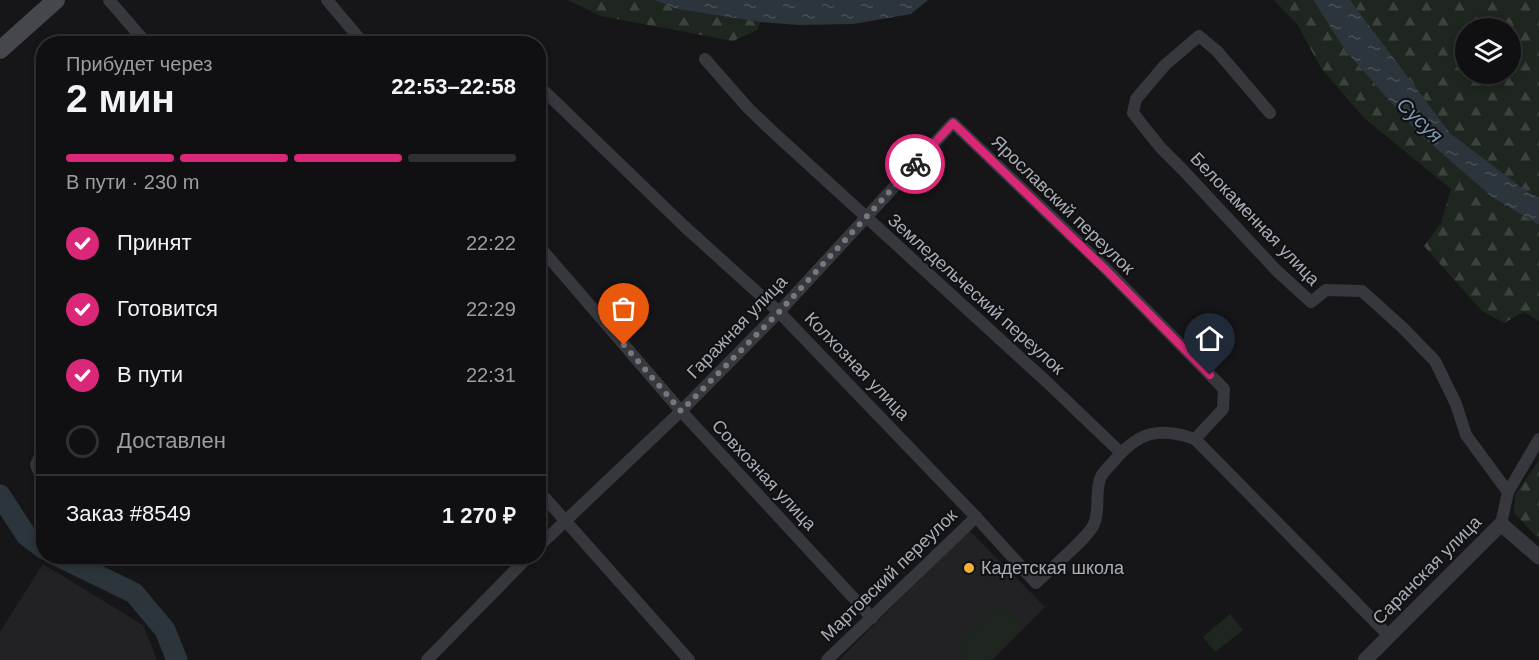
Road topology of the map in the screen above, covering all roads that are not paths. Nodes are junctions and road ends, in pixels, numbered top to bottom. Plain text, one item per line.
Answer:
1 (56, 0) edge
2 (109, 0) edge
3 (327, 0) edge
4 (140, 36) edge
5 (357, 36) edge
6 (0, 50) edge
7 (705, 59) dead end
8 (546, 93) edge
9 (1270, 113) dead end
10 (953, 123) joint
11 (865, 217) junction
12 (546, 254) edge
13 (779, 312) junction
14 (681, 411) junction
15 (1195, 439) junction
16 (1539, 439) edge
17 (1121, 453) junction
18 (1508, 492) junction
19 (546, 499) edge
20 (976, 517) junction
21 (565, 520) junction
22 (1501, 524) junction
23 (546, 539) edge
24 (1539, 557) edge
25 (521, 564) edge
26 (872, 618) junction
27 (1389, 636) junction
28 (427, 660) edge
29 (689, 660) edge
30 (827, 660) edge
31 (1365, 660) edge

1 - 6 main road
2 - 4 street
3 - 5 street
7 - 11 street, Земледельческий переулок
8 - 13 street, Колхозная улица
9 - 18 street, Белокаменная улица
10 - 11 street, Гаражная улица
10 - 15 street, Ярославский переулок
11 - 13 street, Гаражная улица
11 - 17 street, Земледельческий переулок
12 - 14 street, Совхозная улица
13 - 14 street, Гаражная улица
13 - 20 street, Колхозная улица
14 - 21 street, Гаражная улица
14 - 26 street, Совхозная улица
15 - 17 street
15 - 27 street
16 - 18 street, Саранская улица
17 - 20 street, Колхозная улица
18 - 22 street, Саранская улица
19 - 21 street
20 - 26 street, Мартовский переулок
21 - 23 street, Гаражная улица
21 - 29 street
22 - 24 street
22 - 27 street, Саранская улица
25 - 28 street
26 - 30 street, Мартовский переулок
27 - 31 street, Саранская улица

